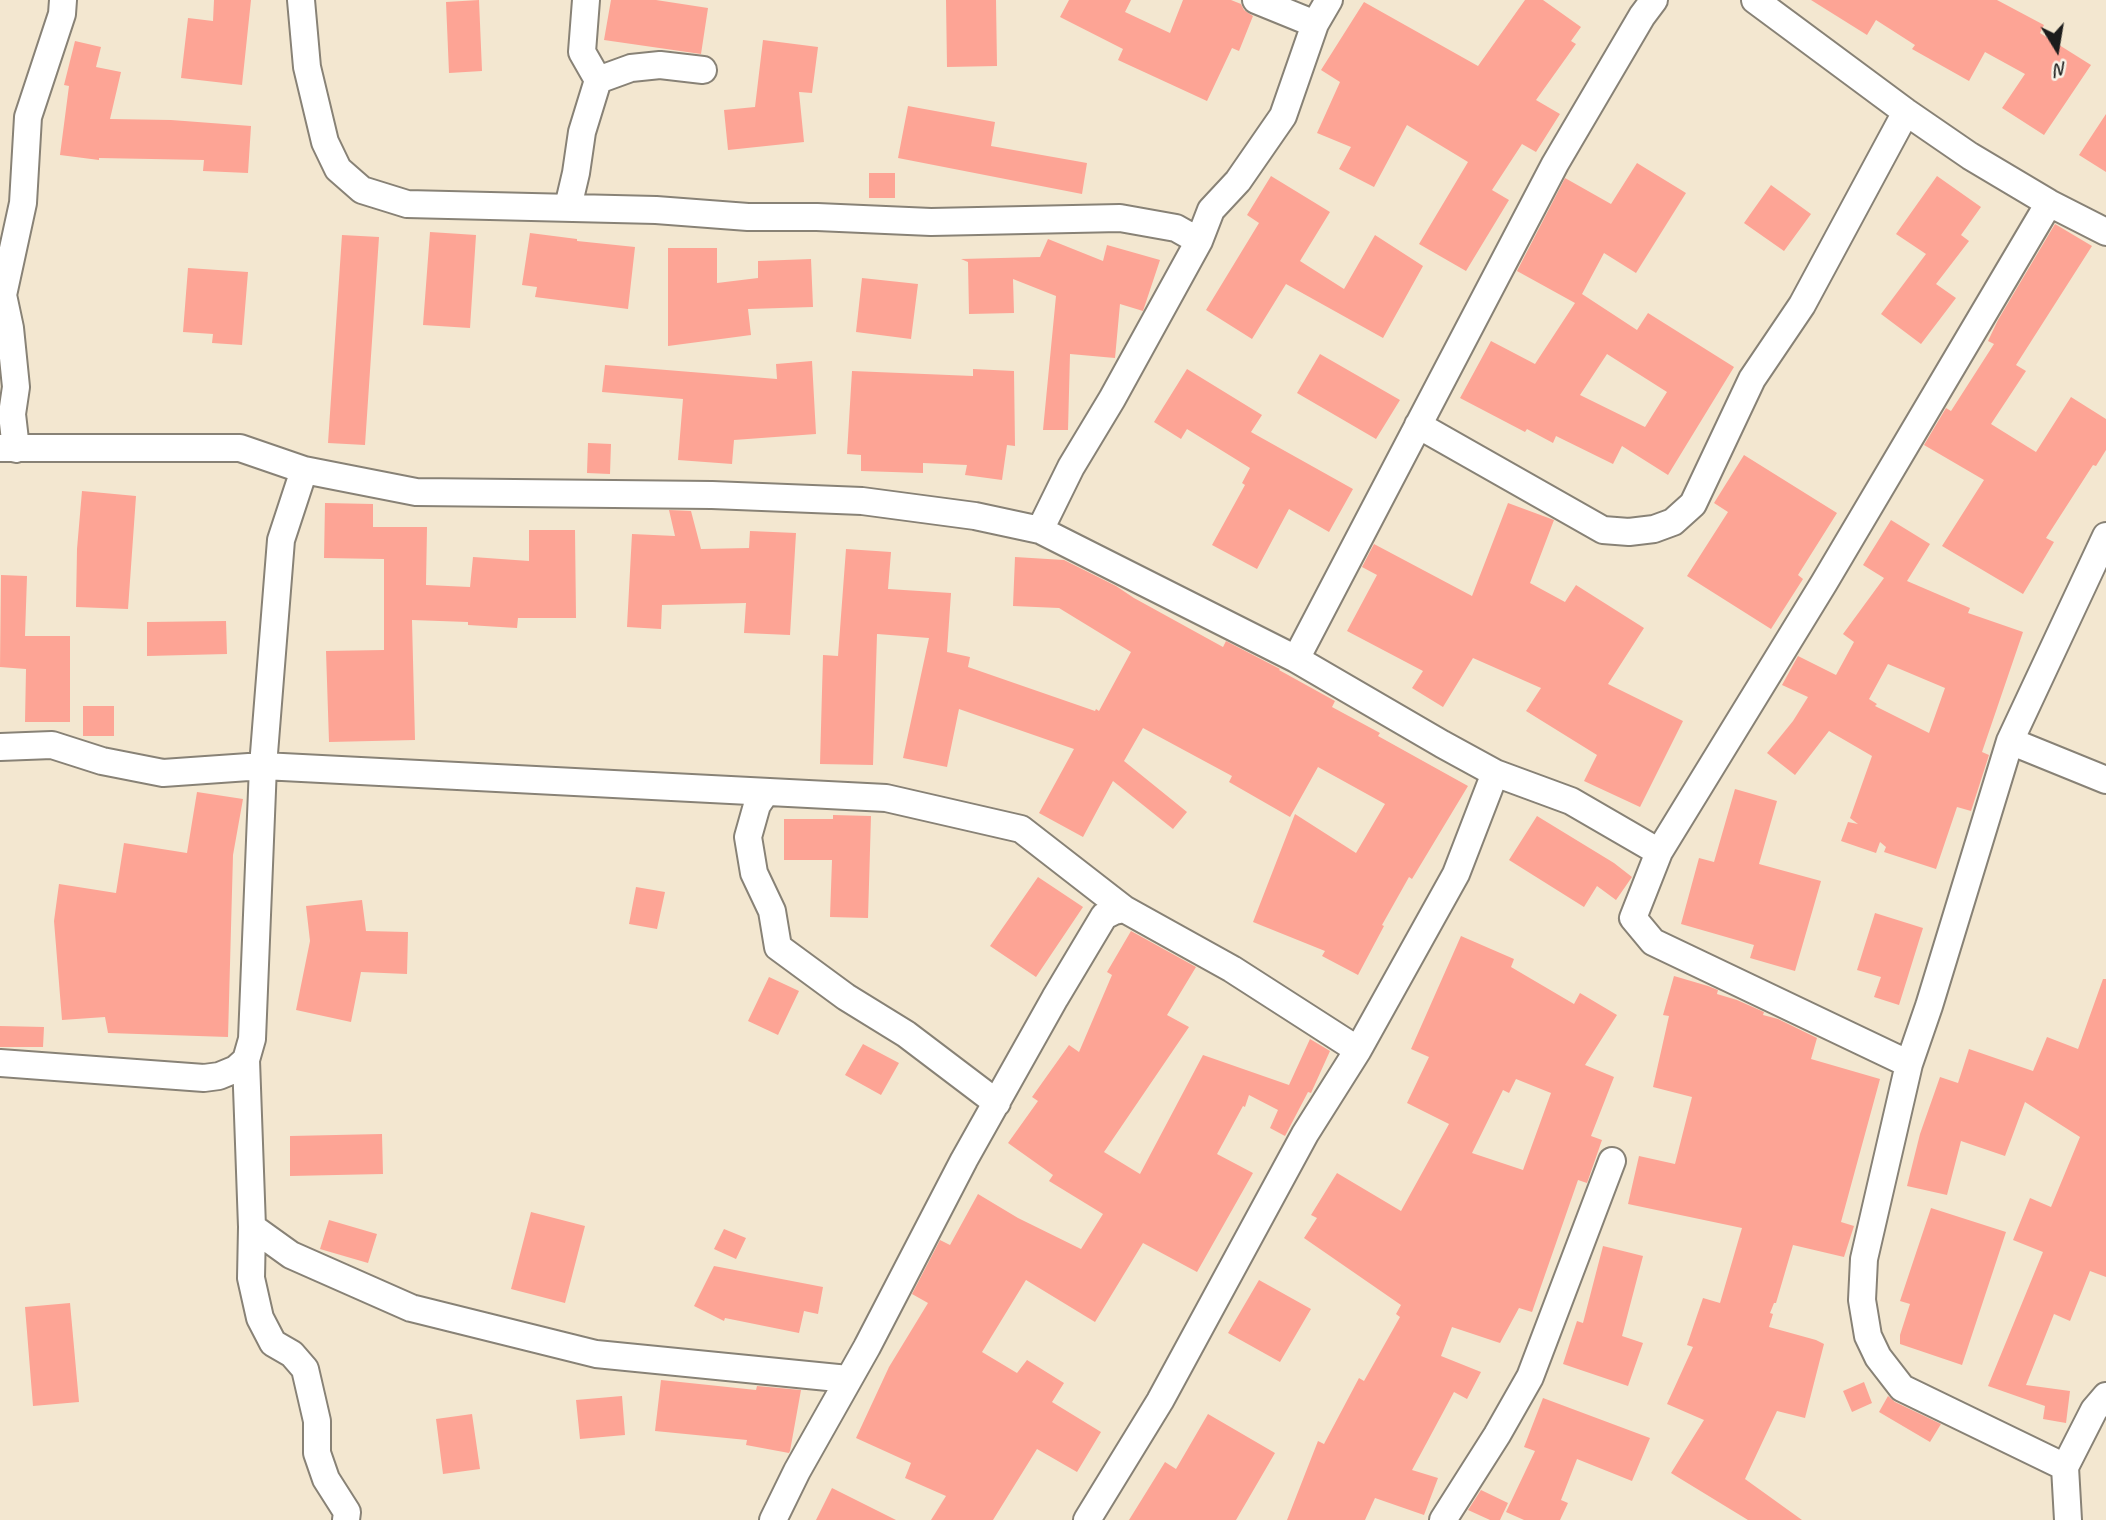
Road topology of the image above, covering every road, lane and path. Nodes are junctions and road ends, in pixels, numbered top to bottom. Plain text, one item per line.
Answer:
1 (62, 0) edge
2 (301, 0) edge
3 (586, 0) edge
4 (1256, 0) edge
5 (1329, 0) edge
6 (1654, 0) edge
7 (1755, 0) edge
8 (1315, 24) junction
9 (703, 70) dead end
10 (598, 80) junction
11 (1906, 112) junction
12 (2049, 203) junction
13 (568, 207) junction
14 (2106, 232) edge
15 (1199, 241) junction
16 (1418, 425) junction
17 (8, 449) edge
18 (304, 471) junction
19 (1040, 530) junction
20 (2106, 536) edge
21 (1296, 659) junction
22 (2010, 741) junction
23 (0, 747) edge
24 (263, 766) junction
25 (1495, 773) junction
26 (2106, 780) edge
27 (766, 792) junction
28 (1659, 852) junction
29 (1124, 909) junction
30 (1359, 1050) junction
31 (246, 1060) junction
32 (0, 1063) edge
33 (1909, 1064) junction
34 (998, 1103) junction
35 (1612, 1161) dead end
36 (252, 1227) junction
37 (848, 1379) junction
38 (2106, 1396) edge
39 (2065, 1467) junction
40 (346, 1520) edge
41 (773, 1520) edge
42 (1087, 1520) edge
43 (1443, 1520) edge
44 (2068, 1520) edge

1 - 17 street
2 - 13 street
3 - 10 street
4 - 8 street
5 - 8 street
6 - 16 street
7 - 11 street
8 - 15 street
9 - 10 street
10 - 13 street
11 - 12 street
11 - 16 street
12 - 14 street
12 - 28 street
13 - 15 street
15 - 19 street
16 - 21 street
17 - 18 street
18 - 19 street
18 - 24 street
19 - 21 street
20 - 22 street
21 - 25 street
22 - 26 street
22 - 33 street
23 - 24 street
24 - 27 street
24 - 31 street
25 - 28 street
25 - 30 street
27 - 29 street
27 - 34 street
28 - 33 street
29 - 30 street
29 - 34 street
30 - 42 street
31 - 32 street
31 - 36 street
33 - 39 street
34 - 37 street
35 - 43 street
36 - 37 street
36 - 40 street
37 - 41 street
38 - 39 street
39 - 44 street

